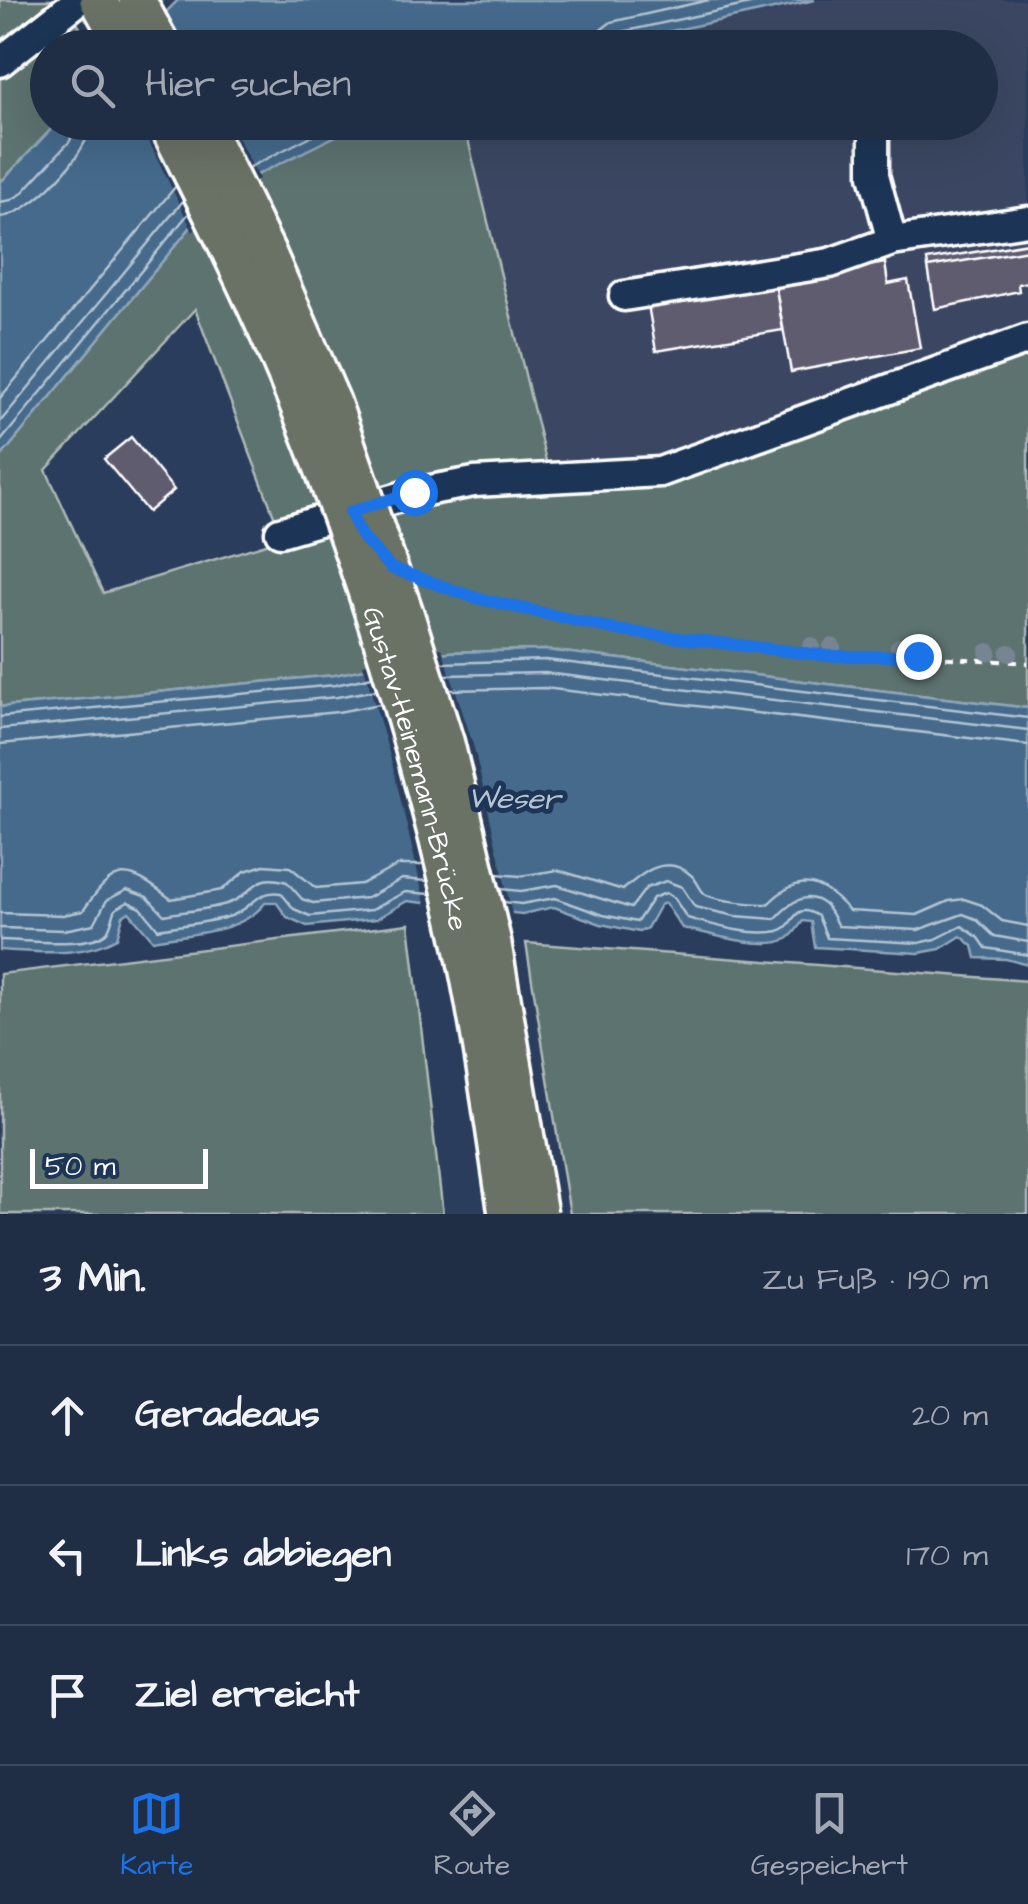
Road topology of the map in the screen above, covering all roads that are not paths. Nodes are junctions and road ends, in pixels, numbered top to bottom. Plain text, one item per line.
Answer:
1 (79, 0) edge
2 (98, 0) edge
3 (136, 0) edge
4 (41, 30) edge
5 (115, 30) edge
6 (153, 30) edge
7 (30, 38) edge
8 (0, 62) edge
9 (175, 140) edge
10 (212, 140) edge
11 (874, 140) edge
12 (1028, 221) edge
13 (892, 242) junction
14 (624, 296) dead end
15 (1028, 339) edge
16 (280, 532) dead end
17 (507, 1214) edge
18 (539, 1214) edge

1 - 4 lane
2 - 5 main road
3 - 6 main road
7 - 8 lane
9 - 17 main road, Gustav-Heinemann-Brücke, bridge
10 - 18 main road, Gustav-Heinemann-Brücke, bridge
11 - 13 lane
12 - 13 lane
13 - 14 lane
15 - 16 lane

